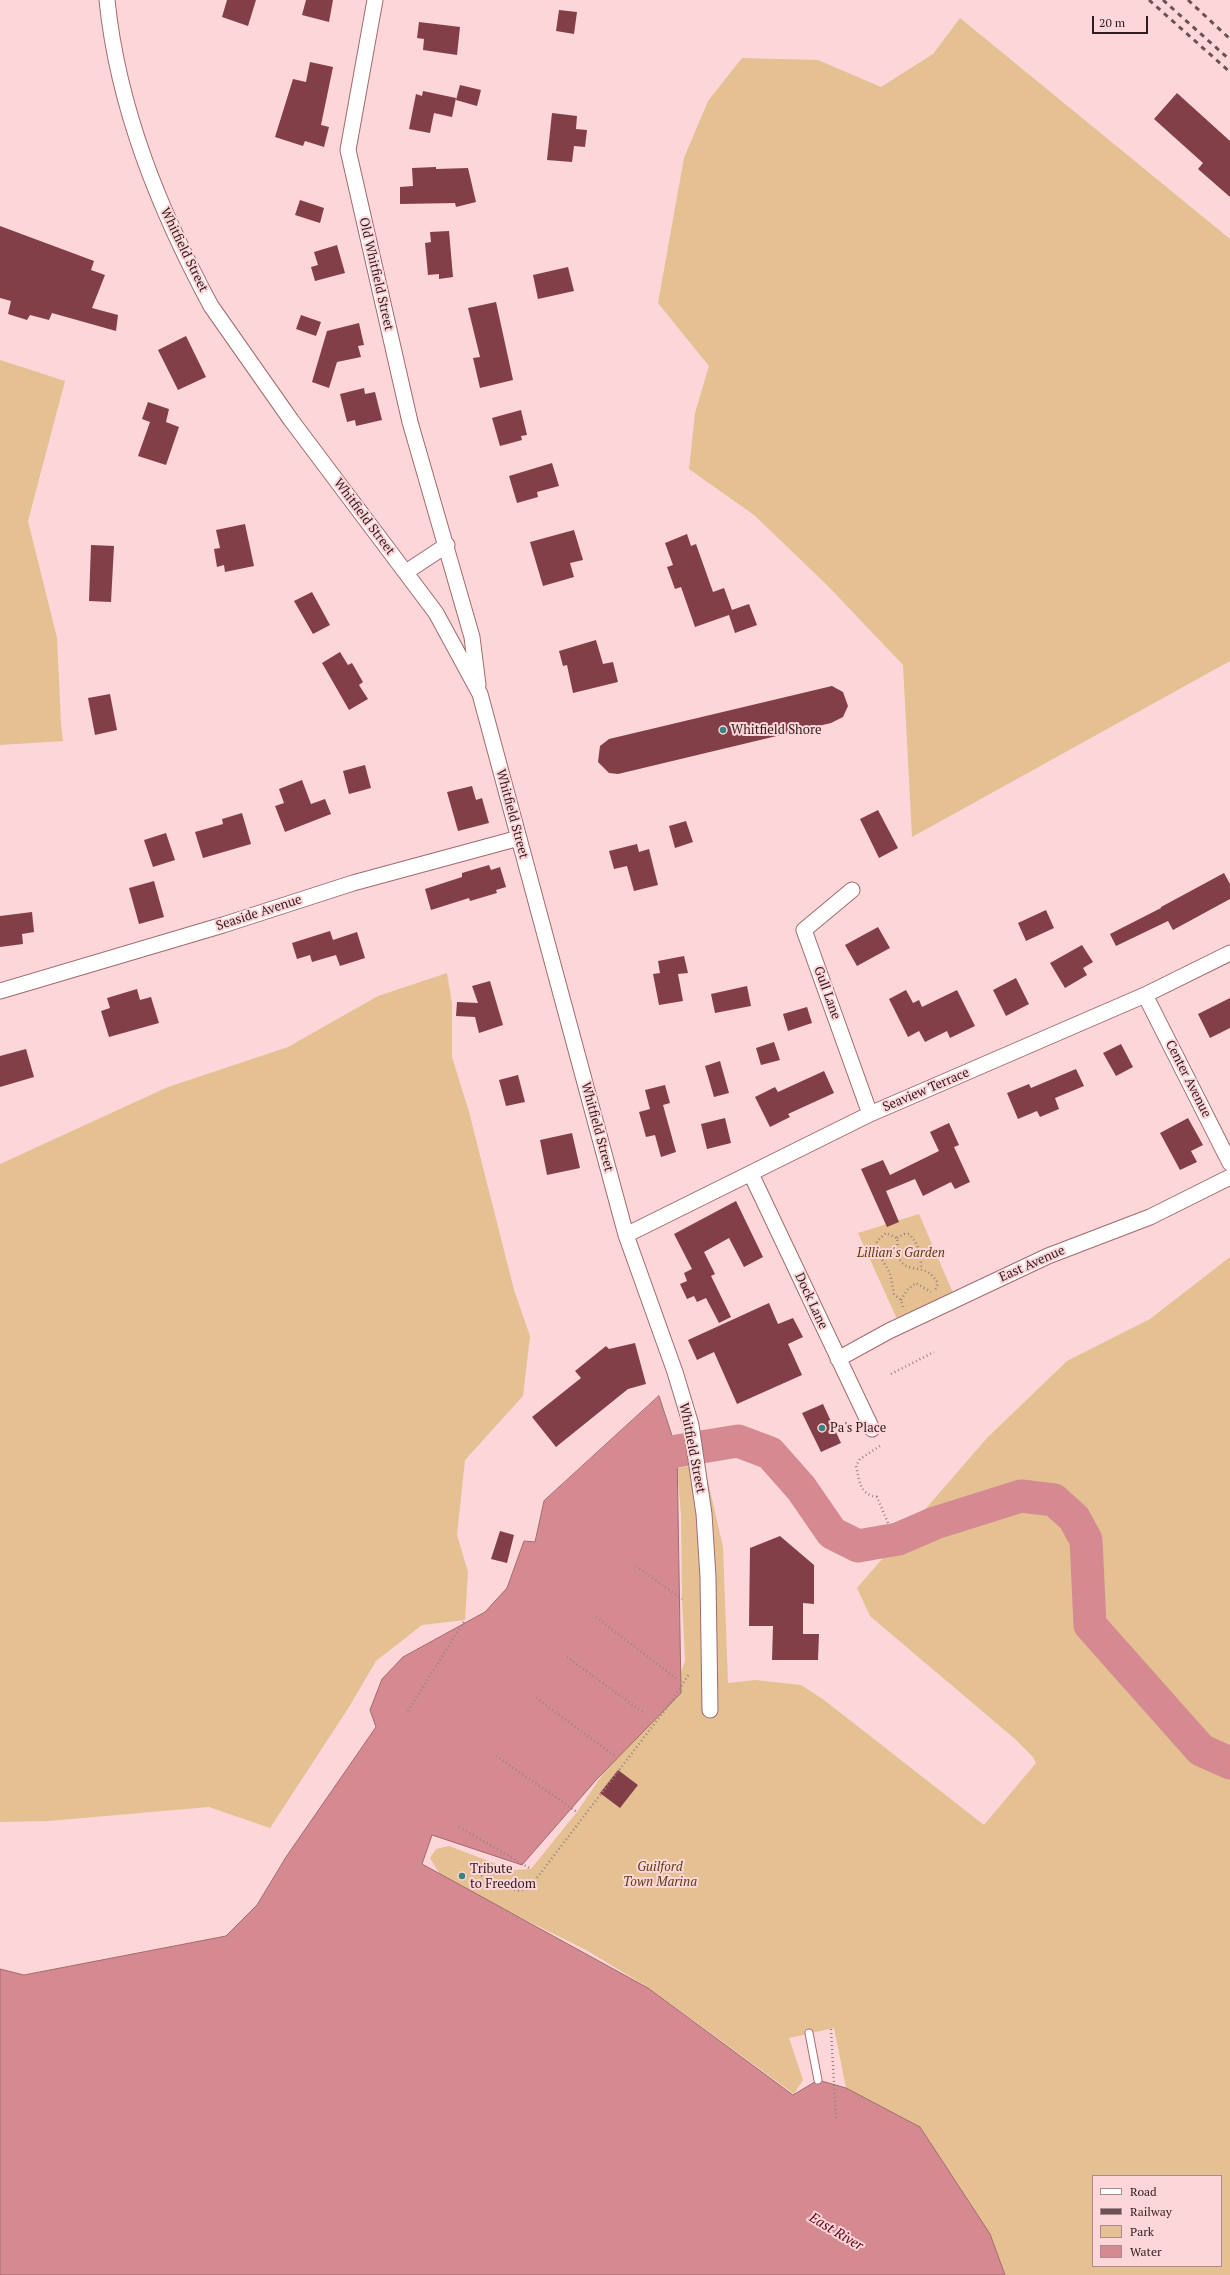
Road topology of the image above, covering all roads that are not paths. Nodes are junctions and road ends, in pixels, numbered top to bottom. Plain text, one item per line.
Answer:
1 (107, 0) edge
2 (375, 0) edge
3 (446, 545) junction
4 (406, 572) junction
5 (480, 694) junction
6 (519, 838) junction
7 (852, 890) dead end
8 (1230, 953) edge
9 (0, 991) edge
10 (1145, 995) junction
11 (870, 1114) junction
12 (1230, 1163) edge
13 (751, 1174) junction
14 (1230, 1177) edge
15 (626, 1235) junction
16 (838, 1359) junction
17 (872, 1429) dead end
18 (710, 1710) dead end
19 (809, 2033) dead end
20 (818, 2080) dead end

1 - 4 street, Whitfield Street
2 - 3 street, Old Whitfield Street
3 - 4 street
3 - 5 street, Old Whitfield Street
4 - 5 street, Whitfield Street
5 - 6 street, Whitfield Street
6 - 9 street, Seaside Avenue
6 - 15 street, Whitfield Street
7 - 11 street, Gull Lane
8 - 10 street, Seaview Terrace
10 - 11 street, Seaview Terrace
10 - 12 street, Center Avenue
11 - 13 street, Seaview Terrace
13 - 15 street, Seaview Terrace
13 - 16 street, Dock Lane
14 - 16 street, East Avenue
15 - 18 street, Whitfield Street
16 - 17 street, Dock Lane
19 - 20 lane

